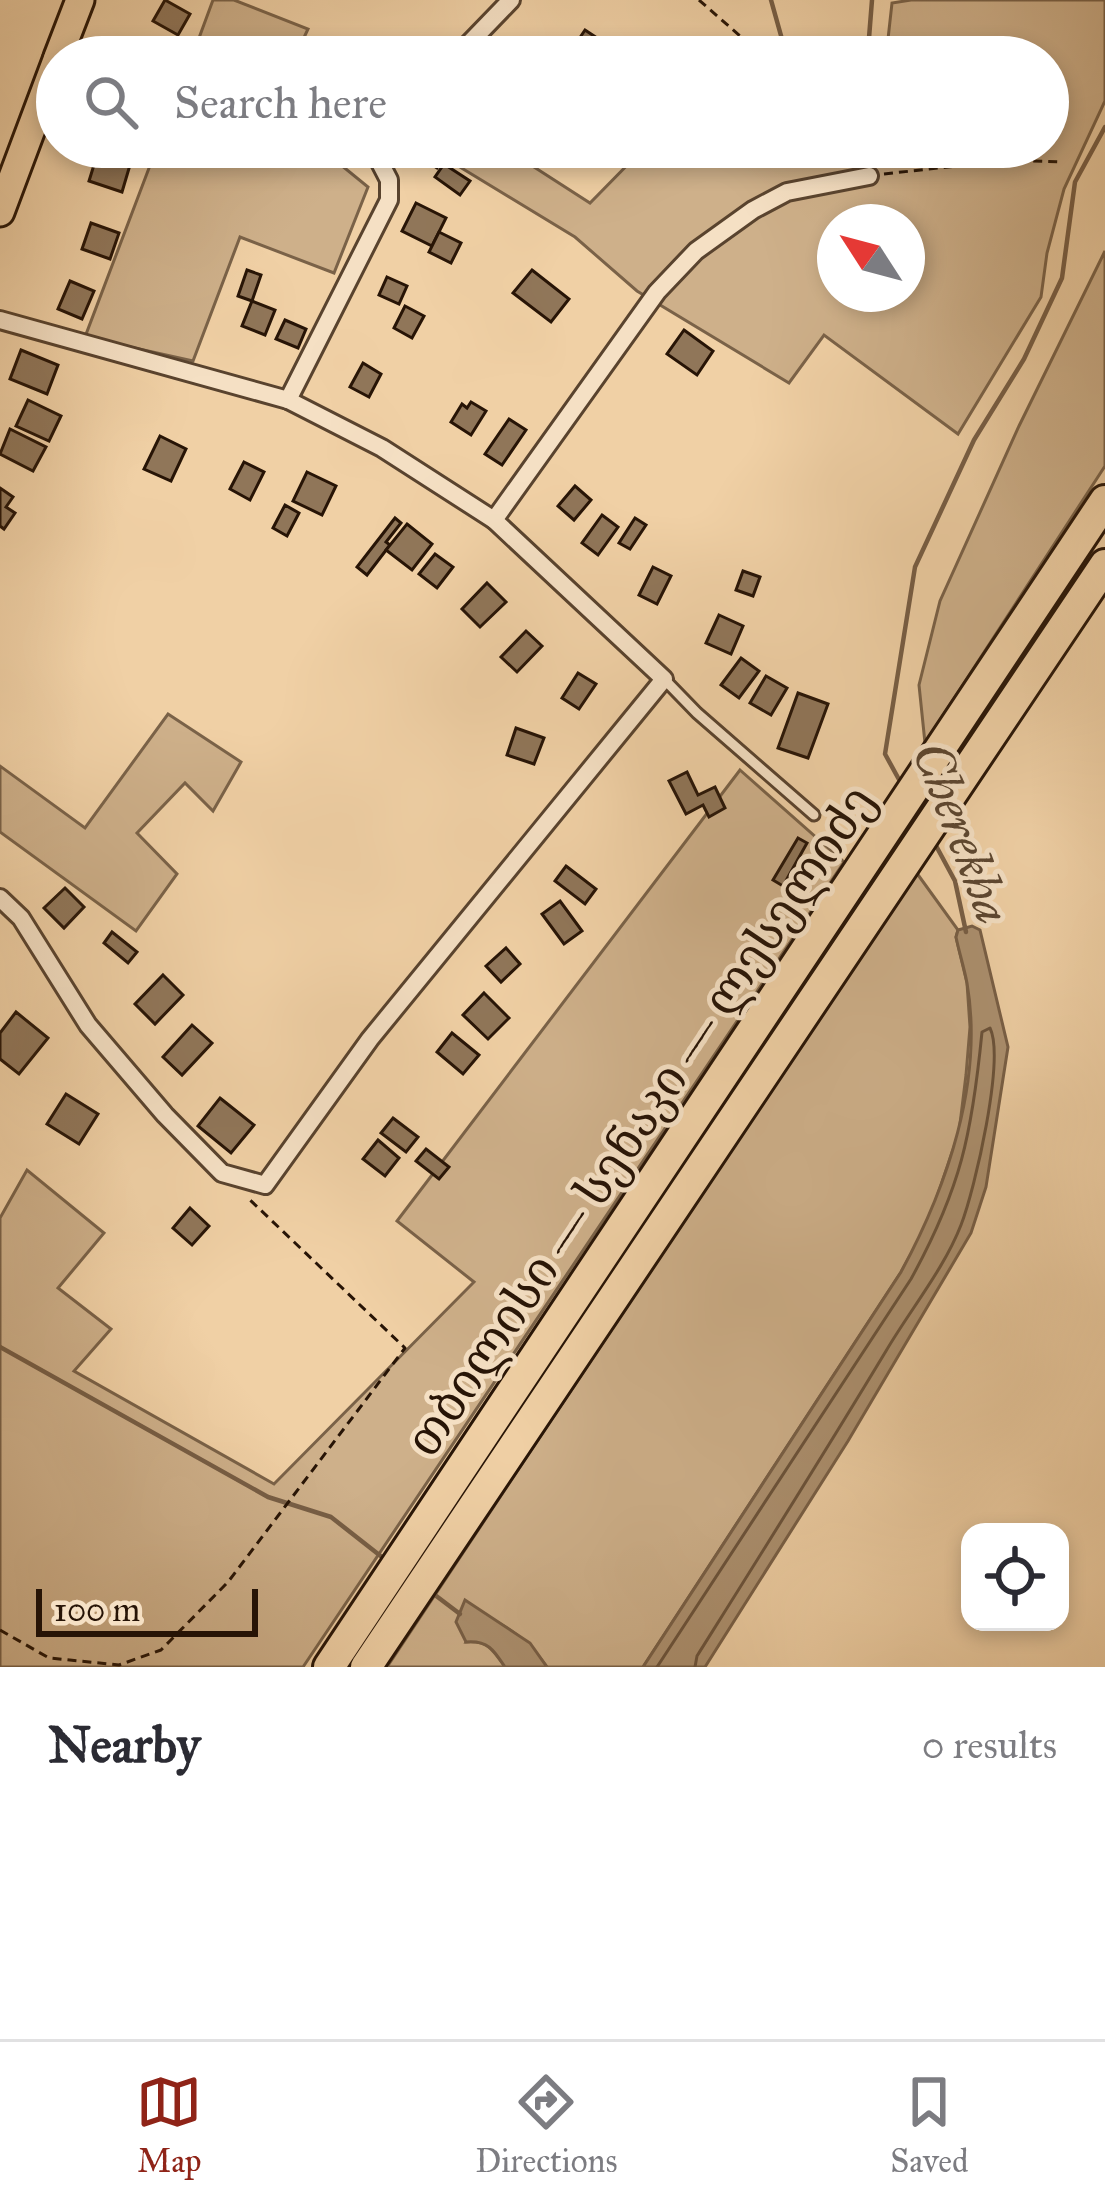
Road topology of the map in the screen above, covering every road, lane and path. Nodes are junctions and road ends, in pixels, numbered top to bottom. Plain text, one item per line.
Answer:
1 (80, 0) edge
2 (511, 0) edge
3 (699, 0) edge
4 (67, 36) edge
5 (476, 36) edge
6 (740, 36) edge
7 (36, 117) edge
8 (382, 168) edge
9 (858, 168) edge
10 (940, 168) edge
11 (869, 176) junction
12 (0, 212) edge
13 (0, 320) edge
14 (288, 400) junction
15 (1105, 501) edge
16 (494, 520) junction
17 (1105, 565) edge
18 (664, 679) junction
19 (814, 815) dead end
20 (0, 898) edge
21 (222, 1173) junction
22 (0, 1630) edge
23 (329, 1667) edge
24 (365, 1667) edge

1 - 4 main road
2 - 5 street
3 - 6 path
7 - 12 main road
8 - 14 street
9 - 11 path
10 - 11 path
11 - 16 street
13 - 14 street
14 - 16 street
15 - 23 highway, თბილისი — სენაკი — ლესელიძე
16 - 18 street
17 - 24 highway, თბილისი — სენაკი — ლესელიძე
18 - 19 lane
18 - 21 street
20 - 21 street
21 - 22 path

